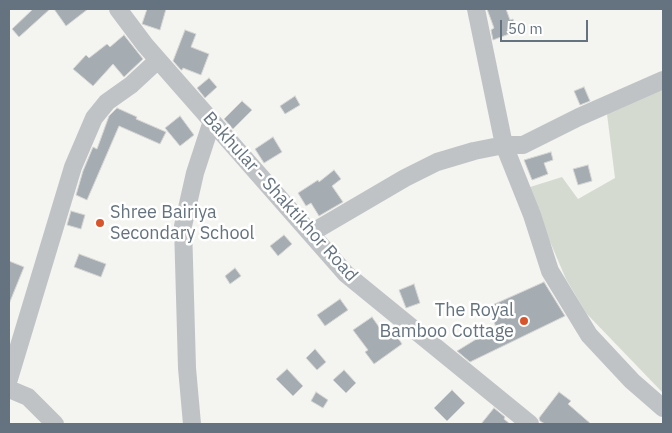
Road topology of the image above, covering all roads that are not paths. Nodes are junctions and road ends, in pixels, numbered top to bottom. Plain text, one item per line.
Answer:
1 (118, 9) edge
2 (476, 9) edge
3 (158, 60) junction
4 (663, 80) edge
5 (212, 121) junction
6 (504, 145) junction
7 (311, 233) junction
8 (9, 379) edge
9 (9, 389) edge
10 (663, 408) edge
11 (55, 424) edge
12 (192, 424) edge
13 (530, 424) edge

1 - 3 street, Bakhular - Shaktikhor Road
2 - 6 street
3 - 5 street, Bakhular - Shaktikhor Road
3 - 8 street
4 - 6 street
5 - 7 street, Bakhular - Shaktikhor Road
5 - 12 street
6 - 7 street
6 - 10 street
7 - 13 street, Bakhular - Shaktikhor Road
9 - 11 street

